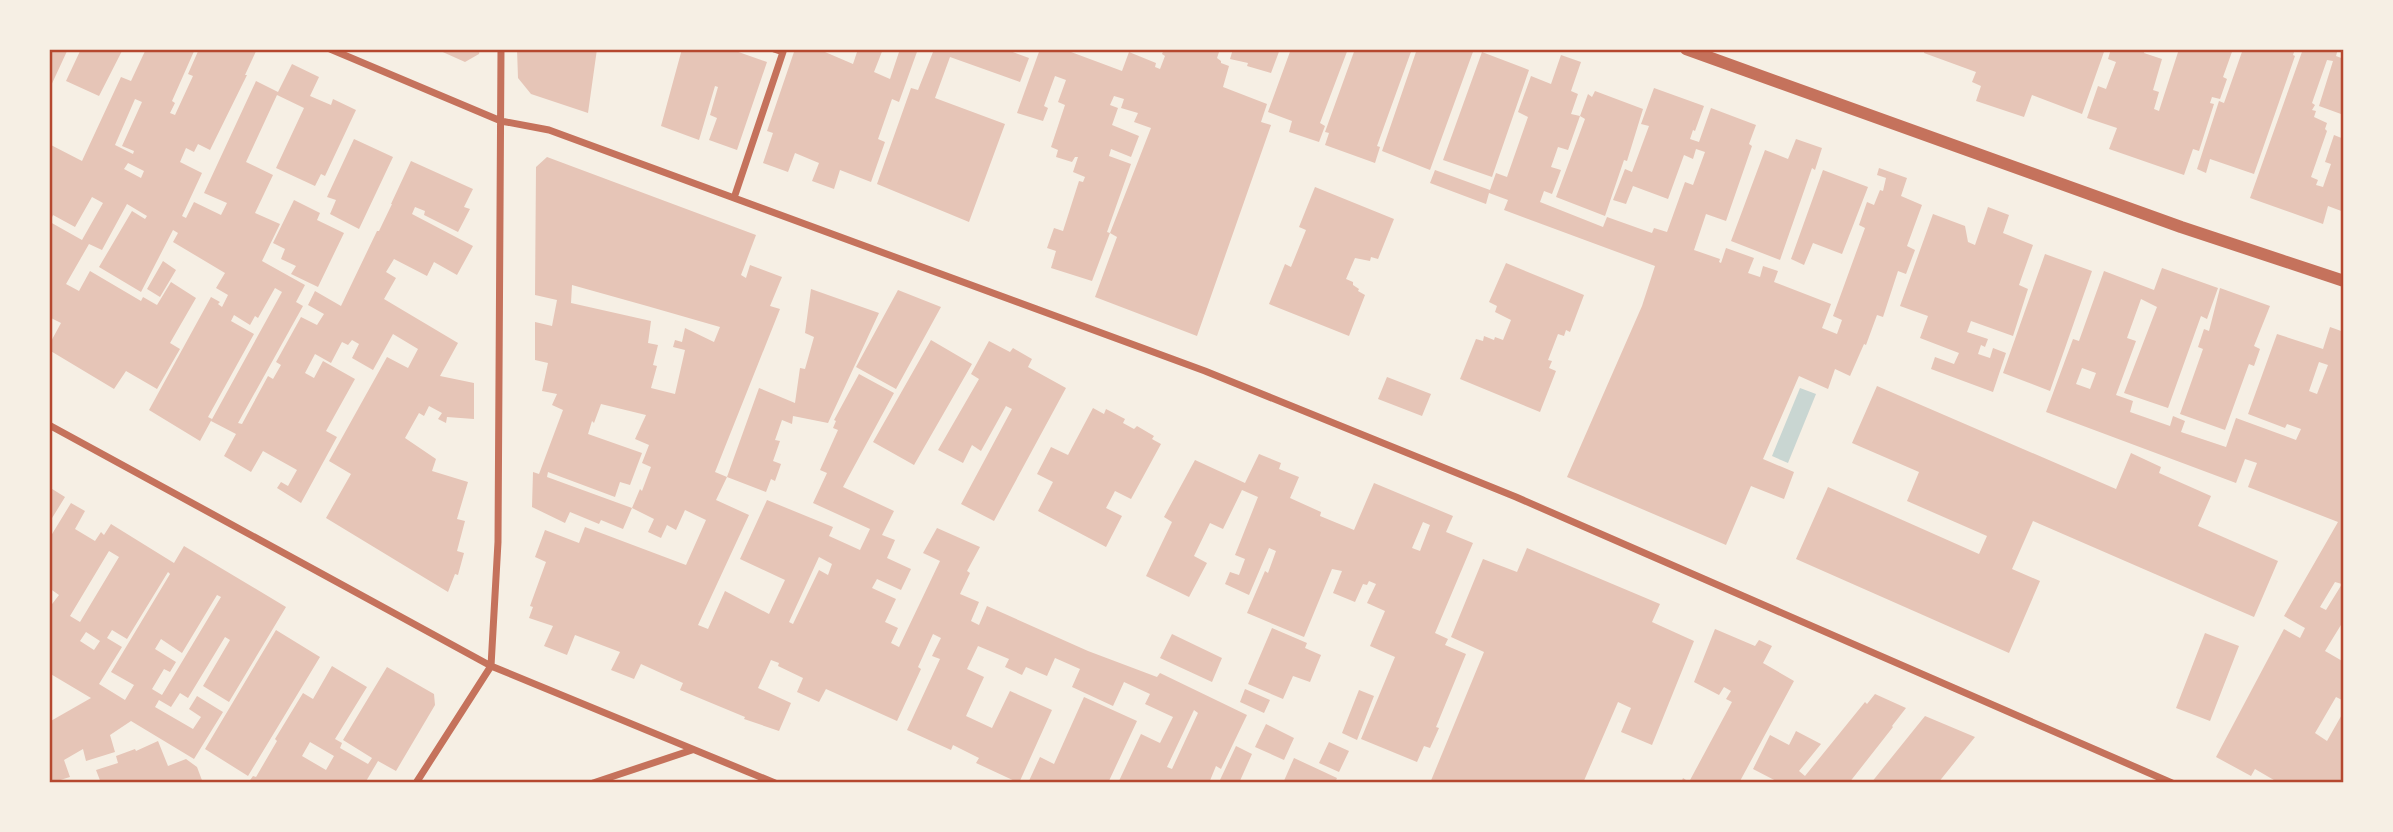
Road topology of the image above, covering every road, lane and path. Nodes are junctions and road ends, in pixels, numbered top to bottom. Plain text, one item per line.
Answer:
1 (330, 49) edge
2 (501, 49) edge
3 (775, 49) edge
4 (1686, 49) edge
5 (501, 121) junction
6 (734, 198) junction
7 (2344, 281) edge
8 (49, 425) edge
9 (491, 666) junction
10 (693, 750) junction
11 (416, 783) edge
12 (593, 783) edge
13 (775, 783) edge
14 (2172, 783) edge

1 - 5 street
2 - 5 street
3 - 6 street
4 - 7 street
5 - 6 street
5 - 9 street
6 - 14 street
8 - 9 street
9 - 10 street
9 - 11 street
10 - 12 street
10 - 13 street

